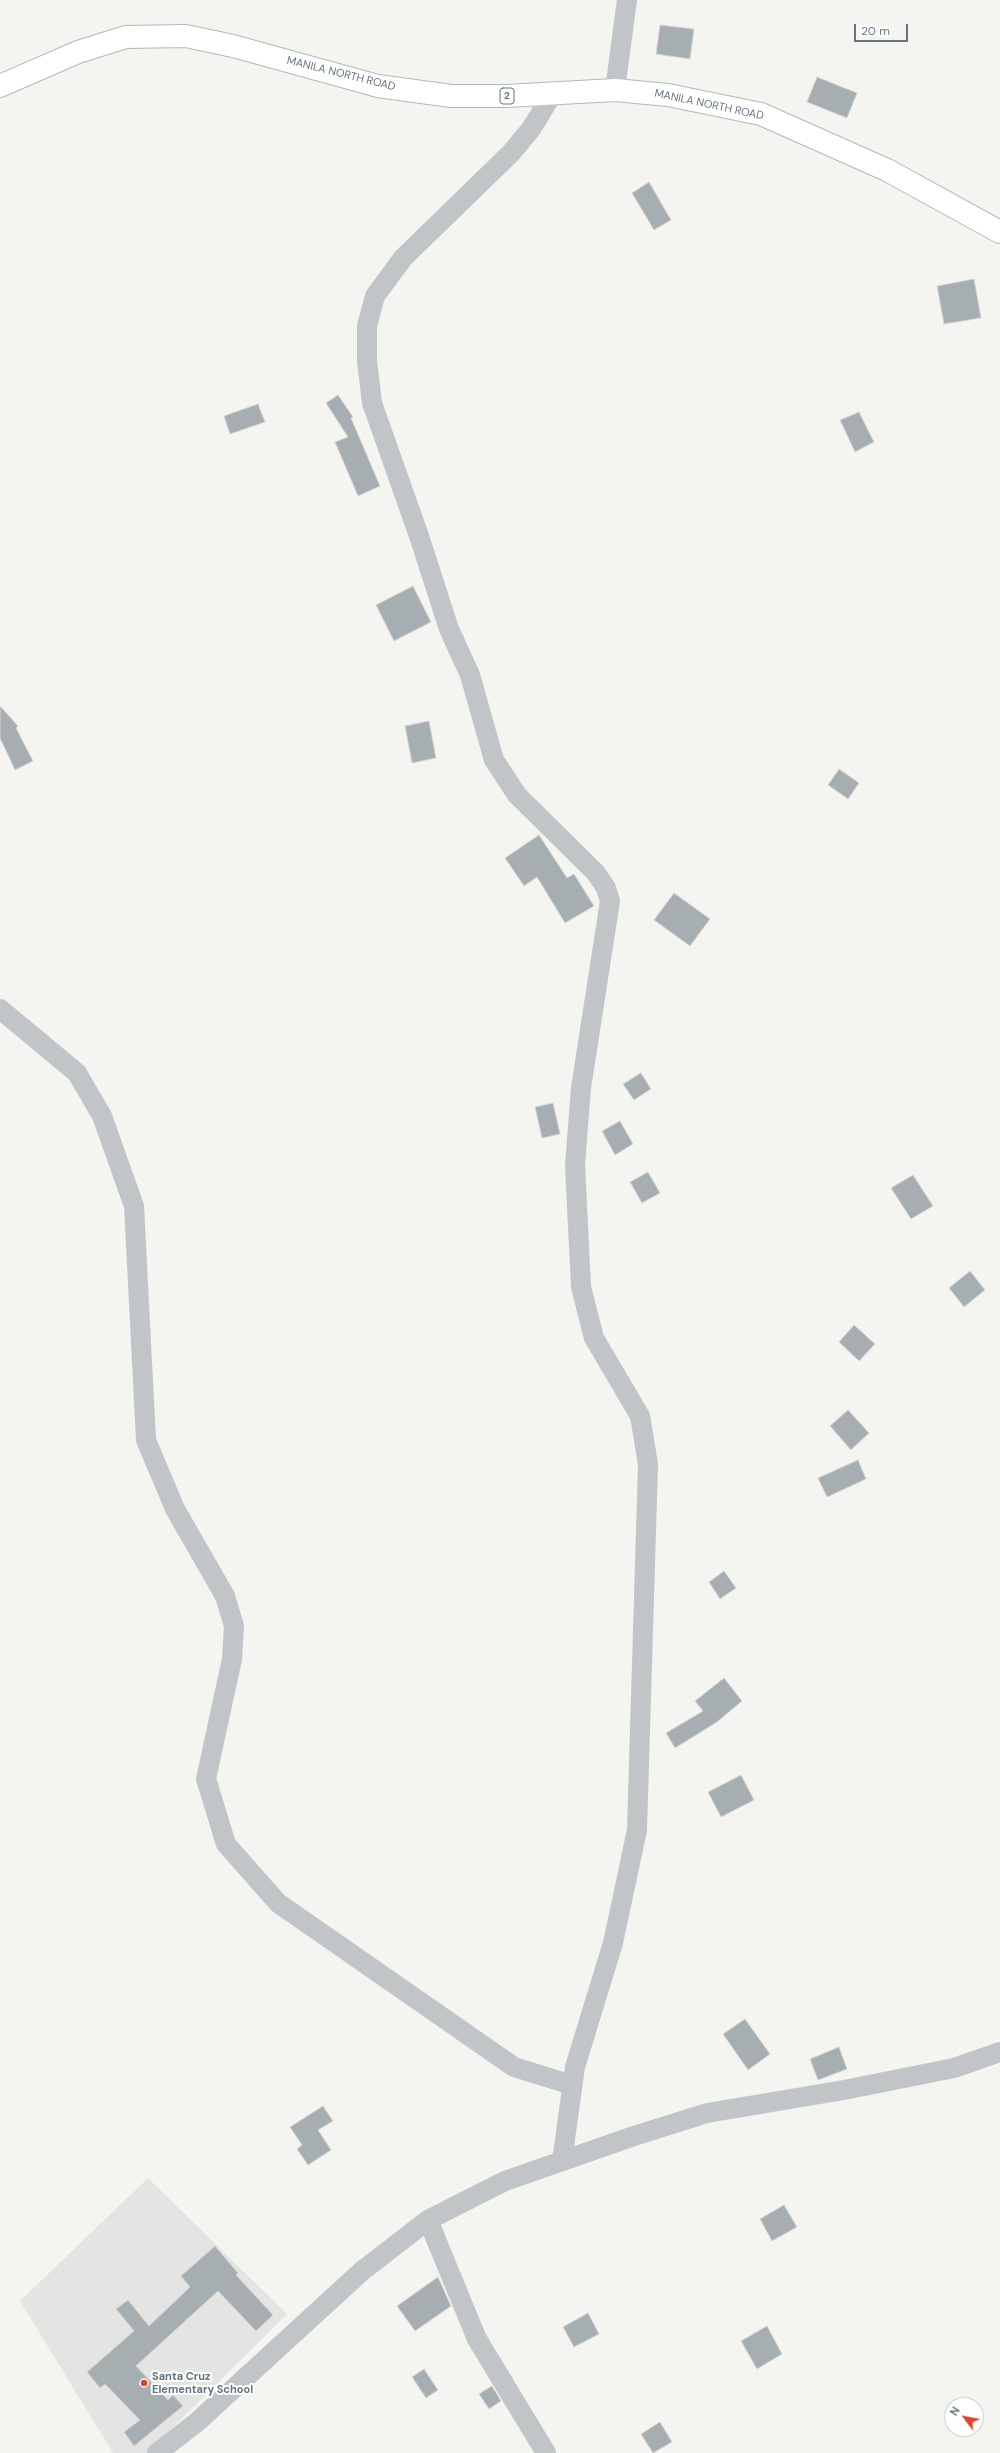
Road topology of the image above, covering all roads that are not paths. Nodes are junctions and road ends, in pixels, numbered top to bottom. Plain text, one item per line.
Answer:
1 (627, 0) edge
2 (0, 86) edge
3 (614, 90) junction
4 (553, 93) junction
5 (1000, 232) edge
6 (0, 1009) edge
7 (1000, 2052) edge
8 (572, 2085) junction
9 (562, 2161) junction
10 (428, 2220) junction
11 (157, 2453) edge
12 (546, 2453) edge

1 - 3 street
2 - 4 highway, MANILA NORTH ROAD / 2
3 - 4 highway, MANILA NORTH ROAD / 2
3 - 5 highway, MANILA NORTH ROAD / 2
4 - 8 street
6 - 8 street
7 - 9 street
8 - 9 street
9 - 10 street
10 - 11 street
10 - 12 street

